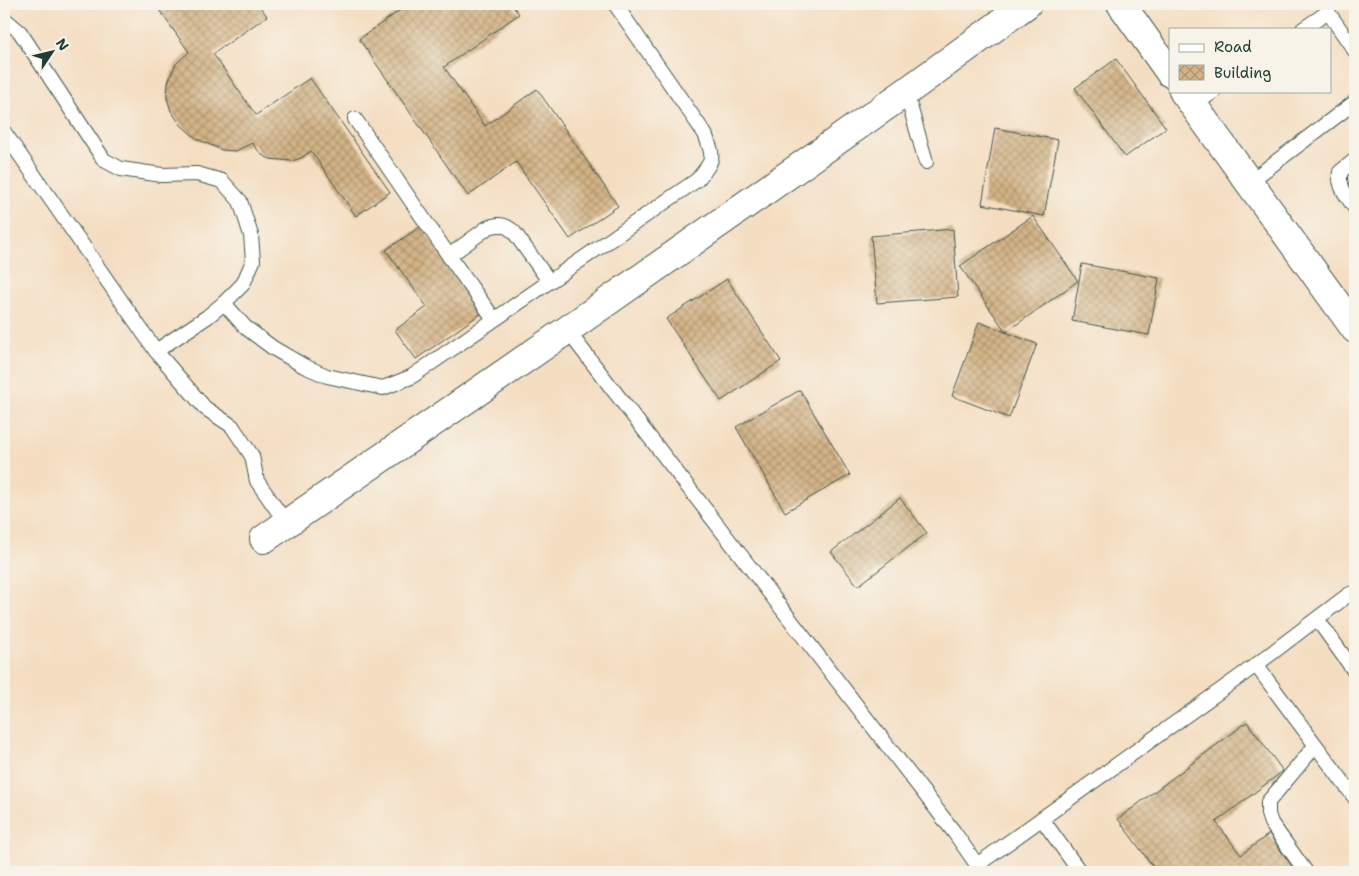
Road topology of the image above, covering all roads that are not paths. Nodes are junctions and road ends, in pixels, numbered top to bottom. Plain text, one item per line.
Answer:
1 (615, 4) edge
2 (1026, 4) edge
3 (1121, 4) edge
4 (1325, 8) edge
5 (4, 21) edge
6 (1304, 28) edge
7 (1355, 51) edge
8 (1169, 72) edge
9 (906, 92) junction
10 (1197, 96) edge
11 (1355, 102) edge
12 (355, 119) dead end
13 (4, 132) edge
14 (1355, 160) edge
15 (926, 162) dead end
16 (1248, 183) junction
17 (1355, 208) edge
18 (448, 256) junction
19 (550, 281) junction
20 (224, 304) junction
21 (494, 319) junction
22 (1355, 329) edge
23 (567, 330) junction
24 (156, 351) junction
25 (286, 523) junction
26 (264, 539) dead end
27 (1355, 592) edge
28 (1317, 619) junction
29 (1256, 665) junction
30 (1355, 672) edge
31 (1315, 746) junction
32 (1355, 798) edge
33 (1042, 819) junction
34 (979, 869) edge
35 (1080, 872) edge
36 (1306, 872) edge

1 - 19 lane
2 - 9 street
3 - 8 street
4 - 6 lane
4 - 7 lane
5 - 20 lane
9 - 15 lane
9 - 23 street
10 - 16 street
11 - 16 lane
12 - 18 lane
13 - 24 lane
14 - 17 lane
16 - 22 street
18 - 19 lane
18 - 21 lane
19 - 21 lane
20 - 21 lane
20 - 24 lane
23 - 25 street
23 - 34 lane
24 - 25 lane
25 - 26 street
27 - 28 lane
28 - 29 lane
28 - 30 lane
29 - 31 lane
29 - 33 lane
31 - 32 lane
31 - 36 lane
33 - 34 lane
33 - 35 lane

